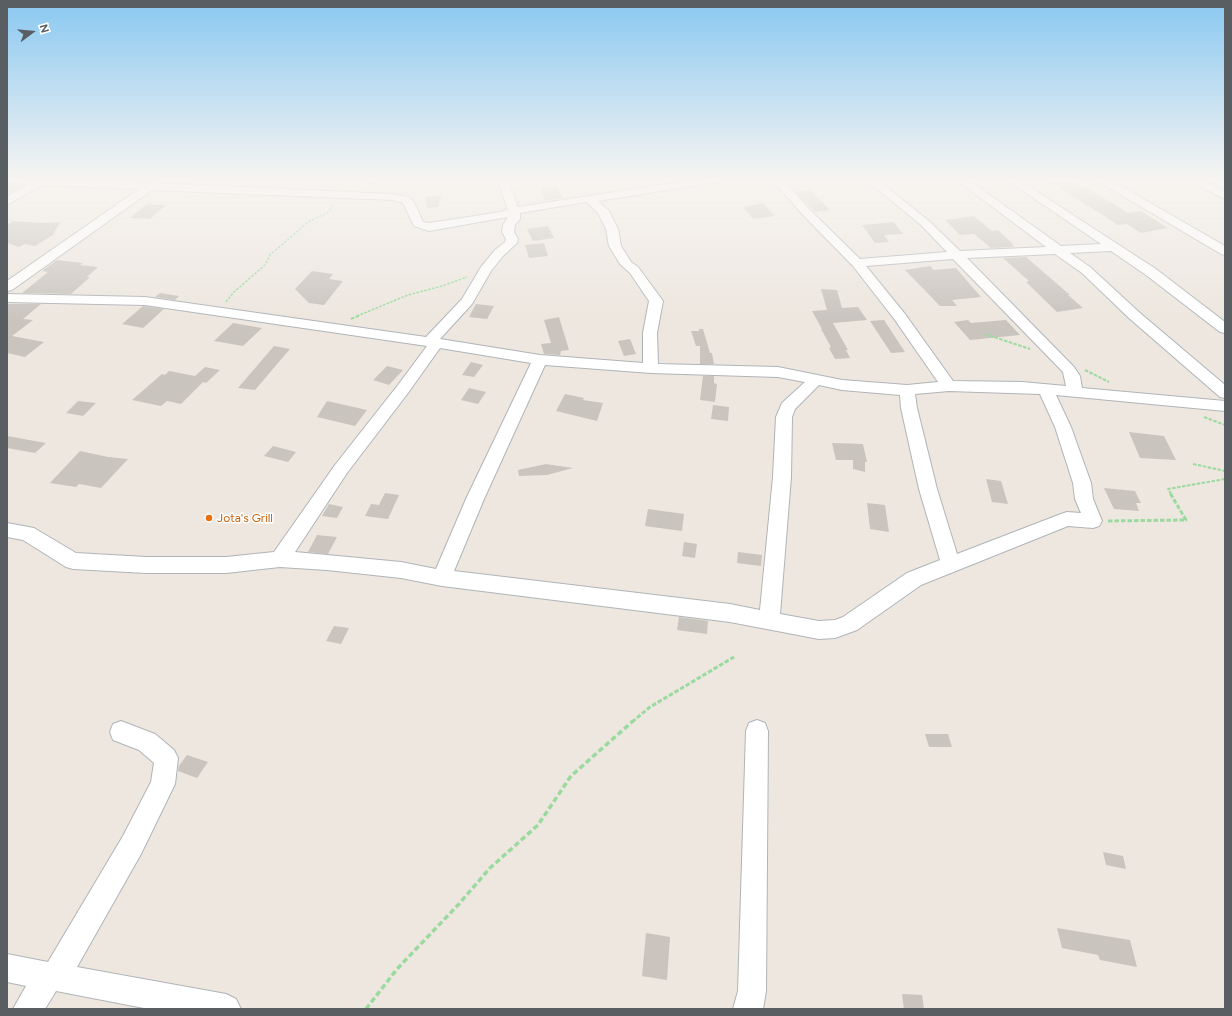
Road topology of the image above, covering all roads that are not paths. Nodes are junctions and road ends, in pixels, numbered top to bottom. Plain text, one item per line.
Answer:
1 (78, 225) edge
2 (91, 225) edge
3 (420, 225) edge
4 (439, 225) edge
5 (509, 225) edge
6 (610, 225) edge
7 (819, 225) edge
8 (927, 225) edge
9 (1024, 225) edge
10 (1080, 225) edge
11 (1181, 225) edge
12 (1113, 247) junction
13 (1058, 250) junction
14 (1225, 251) edge
15 (958, 255) junction
16 (857, 263) junction
17 (7, 274) edge
18 (7, 287) edge
19 (7, 298) edge
20 (1225, 329) edge
21 (433, 342) junction
22 (540, 360) junction
23 (652, 368) junction
24 (817, 379) junction
25 (949, 386) junction
26 (907, 390) junction
27 (1046, 390) junction
28 (1075, 393) junction
29 (1225, 393) edge
30 (1225, 406) edge
31 (7, 530) edge
32 (280, 559) junction
33 (951, 564) junction
34 (442, 578) junction
35 (769, 620) junction
36 (121, 732) dead end
37 (757, 732) dead end
38 (7, 968) edge
39 (52, 976) junction
40 (28, 1009) edge
41 (226, 1009) edge
42 (748, 1009) edge

1 - 17 street
2 - 18 street
3 - 4 street
5 - 21 street
6 - 23 street
7 - 16 street
8 - 15 street
9 - 13 street
10 - 12 street
11 - 14 street
12 - 13 street
12 - 20 street
13 - 15 street
13 - 29 street
15 - 16 street
15 - 28 street
16 - 25 street
19 - 21 street
21 - 22 street
21 - 32 street
22 - 23 street
22 - 34 street
23 - 24 street
24 - 26 street
24 - 35 street
25 - 26 street
25 - 27 street
26 - 33 street
27 - 28 street
27 - 33 street
28 - 30 street
31 - 32 street
32 - 34 street
33 - 35 street
34 - 35 street
36 - 39 street
37 - 42 street
38 - 39 street
39 - 40 street
39 - 41 street

